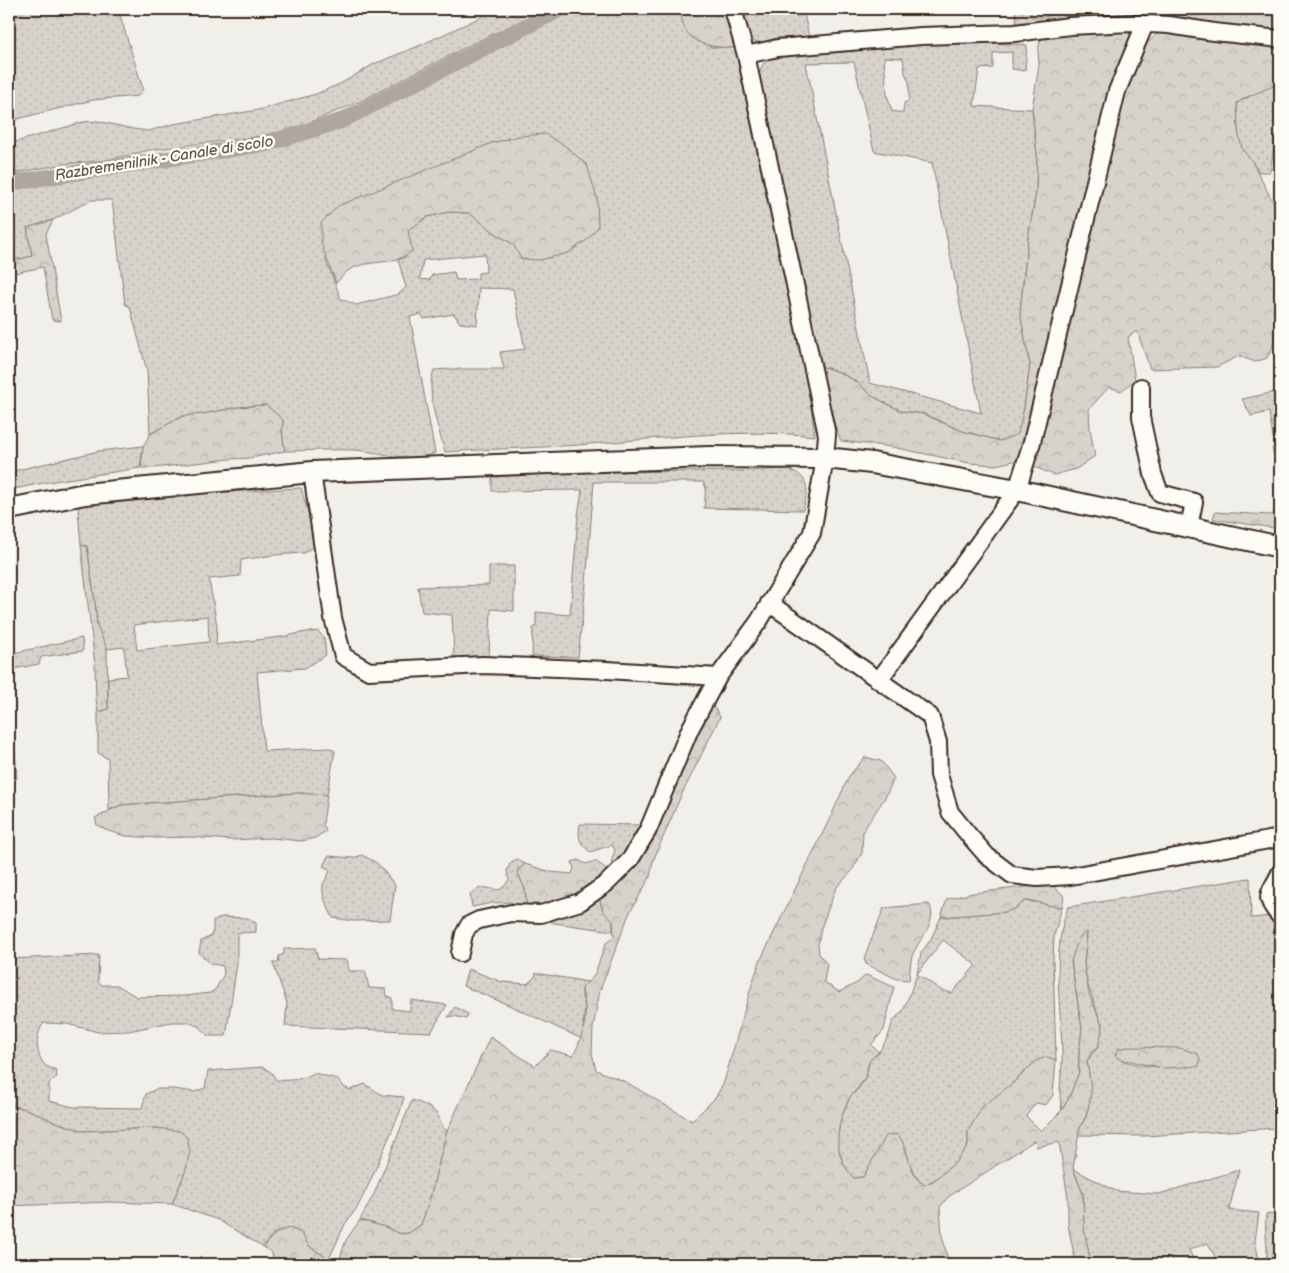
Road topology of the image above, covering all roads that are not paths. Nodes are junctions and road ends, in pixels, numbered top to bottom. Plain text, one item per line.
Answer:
1 (733, 9) edge
2 (1145, 24) junction
3 (1280, 39) edge
4 (746, 55) junction
5 (1141, 387) dead end
6 (825, 458) junction
7 (312, 472) junction
8 (1017, 490) junction
9 (9, 509) edge
10 (1189, 527) junction
11 (1280, 547) edge
12 (769, 603) junction
13 (718, 678) junction
14 (879, 680) junction
15 (1280, 838) edge
16 (1280, 875) edge
17 (1280, 914) edge
18 (460, 953) dead end

1 - 4 street
2 - 3 street
2 - 4 street
2 - 8 street
4 - 6 street
5 - 10 street
6 - 7 main road
6 - 8 main road
6 - 12 street
7 - 9 main road
7 - 13 street
8 - 10 main road
8 - 14 street
10 - 11 main road
12 - 13 street
12 - 14 street
13 - 18 street
14 - 15 street
16 - 17 street

